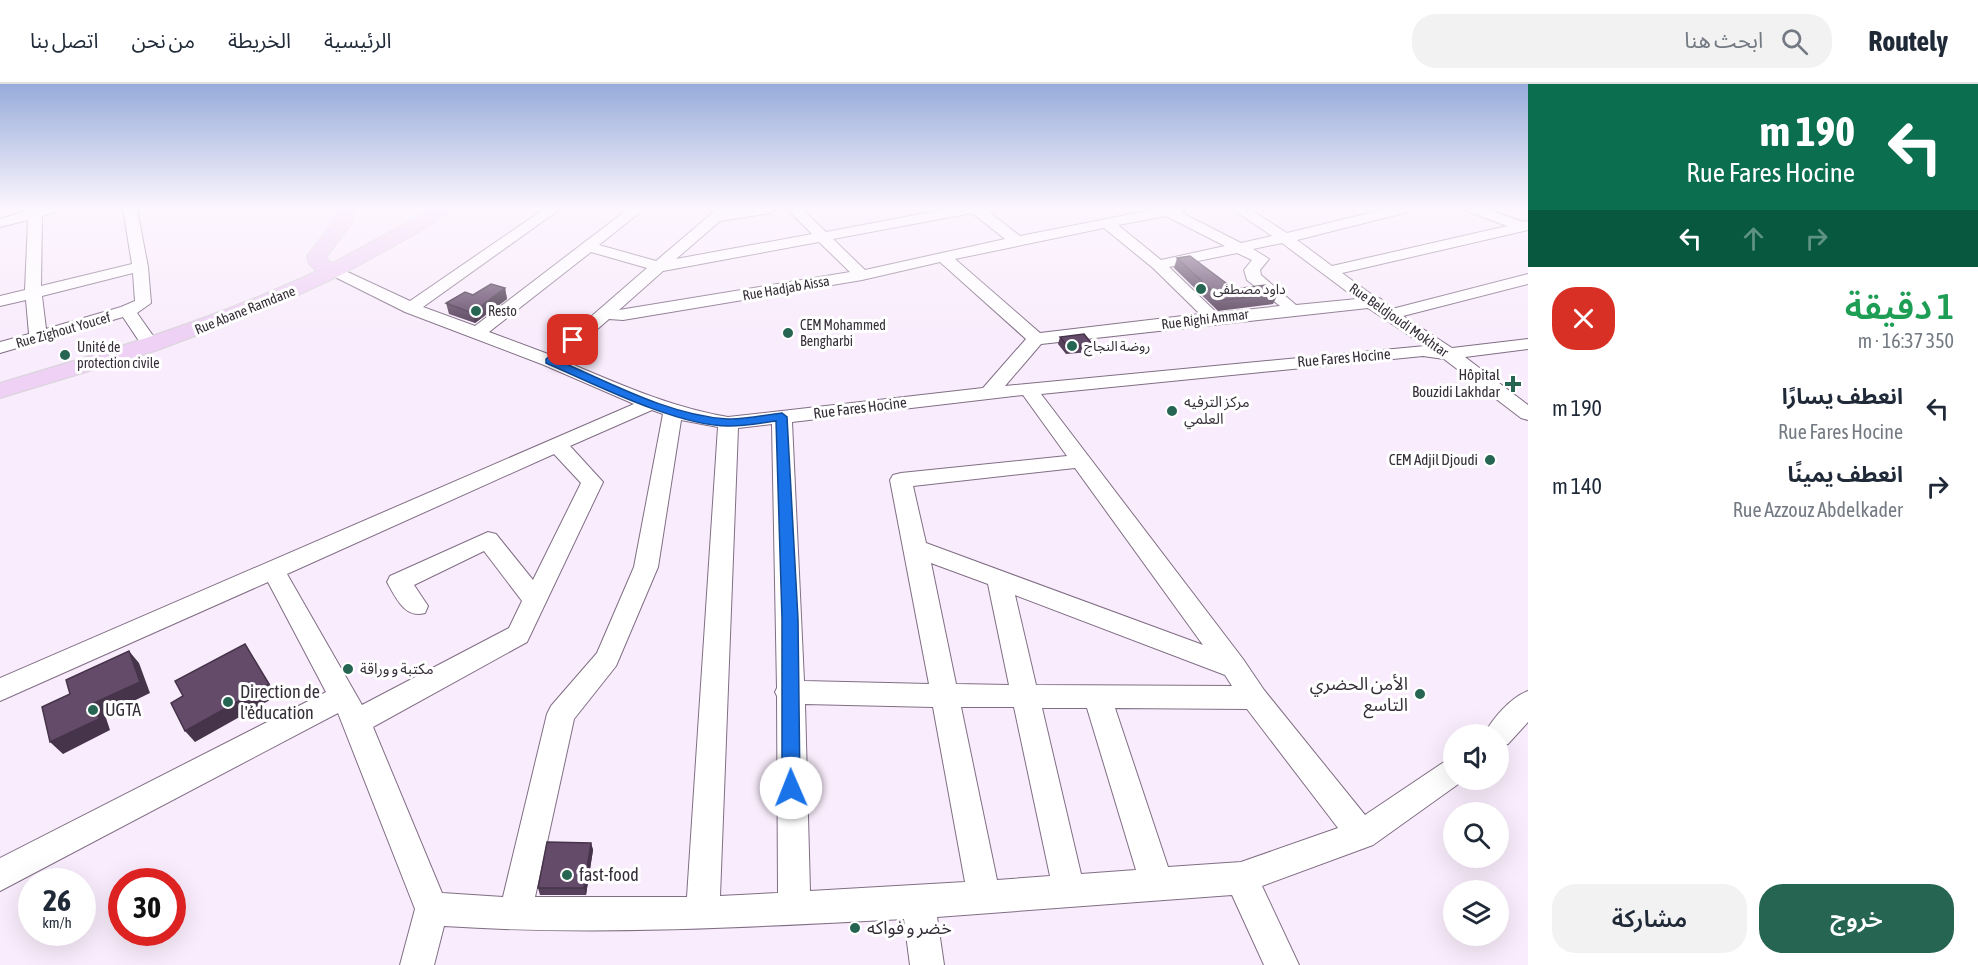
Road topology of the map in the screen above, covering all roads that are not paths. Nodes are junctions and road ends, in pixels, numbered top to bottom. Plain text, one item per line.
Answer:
1 (34, 250) edge
2 (137, 250) edge
3 (322, 250) edge
4 (364, 250) edge
5 (367, 250) edge
6 (494, 250) edge
7 (584, 250) edge
8 (599, 250) edge
9 (679, 250) edge
10 (749, 250) edge
11 (837, 250) edge
12 (973, 250) edge
13 (1140, 250) edge
14 (1227, 250) edge
15 (1242, 250) edge
16 (1301, 250) edge
17 (1420, 250) edge
18 (943, 257) junction
19 (1158, 265) junction
20 (140, 267) junction
21 (660, 267) junction
22 (331, 269) junction
23 (1329, 271) junction
24 (862, 275) junction
25 (1528, 279) edge
26 (33, 292) junction
27 (0, 301) edge
28 (1374, 302) junction
29 (411, 308) junction
30 (1294, 310) junction
31 (127, 311) junction
32 (603, 313) junction
33 (1389, 315) junction
34 (1213, 318) junction
35 (476, 334) junction
36 (38, 338) junction
37 (1036, 339) junction
38 (149, 342) junction
39 (1528, 344) edge
40 (0, 348) edge
41 (1449, 354) junction
42 (550, 361) junction
43 (0, 385) edge
44 (1028, 389) junction
45 (0, 391) edge
46 (990, 393) junction
47 (662, 407) junction
48 (1528, 414) edge
49 (782, 417) junction
50 (728, 423) junction
51 (557, 445) junction
52 (1081, 461) junction
53 (916, 548) junction
54 (273, 570) junction
55 (999, 579) junction
56 (535, 600) junction
57 (416, 606) dead end
58 (1234, 667) junction
59 (0, 690) edge
60 (789, 692) junction
61 (1025, 695) junction
62 (944, 696) junction
63 (1097, 696) junction
64 (342, 697) junction
65 (1254, 698) junction
66 (1528, 703) edge
67 (357, 722) junction
68 (1508, 724) edge
69 (1443, 779) edge
70 (1362, 836) junction
71 (0, 875) edge
72 (1241, 878) junction
73 (1156, 884) junction
74 (1069, 891) junction
75 (984, 897) junction
76 (918, 902) junction
77 (794, 907) junction
78 (432, 909) junction
79 (703, 912) junction
80 (514, 914) junction
81 (417, 965) edge
82 (927, 965) edge
83 (1282, 965) edge

1 - 26 street
2 - 20 street
3 - 22 main road
4 - 22 main road
5 - 22 main road
6 - 29 street
7 - 35 street
8 - 21 street
9 - 21 street
10 - 21 street
11 - 24 street
12 - 18 street, Rue Hadjab Aissa
13 - 19 street
14 - 19 street
15 - 30 street
16 - 23 street, Rue Beldjoudi Mokhtar
17 - 23 street
18 - 24 street, Rue Hadjab Aissa
18 - 37 street
19 - 34 street
20 - 26 street
20 - 31 street
21 - 32 street
22 - 29 street, Rue Fares Hocine
22 - 38 main road, Rue Abane Ramdane
23 - 28 street, Rue Beldjoudi Mokhtar
24 - 32 street, Rue Hadjab Aissa
25 - 33 street
26 - 27 street
26 - 36 street
28 - 30 street, Rue Righi Ammar
28 - 33 street, Rue Beldjoudi Mokhtar
29 - 35 street, Rue Fares Hocine
30 - 34 street, Rue Righi Ammar
31 - 36 street, Rue Zighout Youcef
31 - 38 street
32 - 42 street
33 - 41 street, Rue Beldjoudi Mokhtar
34 - 37 street, Rue Righi Ammar
35 - 42 street, Rue Fares Hocine
36 - 40 street, Rue Zighout Youcef
37 - 46 street
38 - 43 main road, Rue Abane Ramdane
38 - 45 main road, Rue Abane Ramdane
39 - 41 street, Rue Fares Hocine
41 - 44 street, Rue Fares Hocine
41 - 48 street, Rue Beldjoudi Mokhtar
42 - 47 street, Rue Fares Hocine
44 - 46 street, Rue Fares Hocine
44 - 52 street
46 - 49 street, Rue Fares Hocine
47 - 50 street, Rue Fares Hocine
47 - 51 street
47 - 80 street
49 - 50 street, Rue Fares Hocine
49 - 60 street
50 - 79 street
51 - 54 street
51 - 56 street
52 - 53 street
52 - 58 street
53 - 55 street
53 - 62 street
54 - 59 street
54 - 64 street
55 - 58 street
55 - 61 street
56 - 57 street
56 - 67 street
58 - 65 street
60 - 62 street
60 - 77 street
61 - 62 street
61 - 63 street
61 - 74 street
62 - 75 street
63 - 65 street
63 - 73 street
64 - 67 street
64 - 71 street
65 - 70 street
66 - 68 street
67 - 78 street
69 - 70 street
70 - 72 street
72 - 73 street
72 - 83 street
73 - 74 street
74 - 75 street
75 - 76 street
76 - 77 street
76 - 82 street
77 - 79 street
78 - 80 street
78 - 81 street
79 - 80 street

